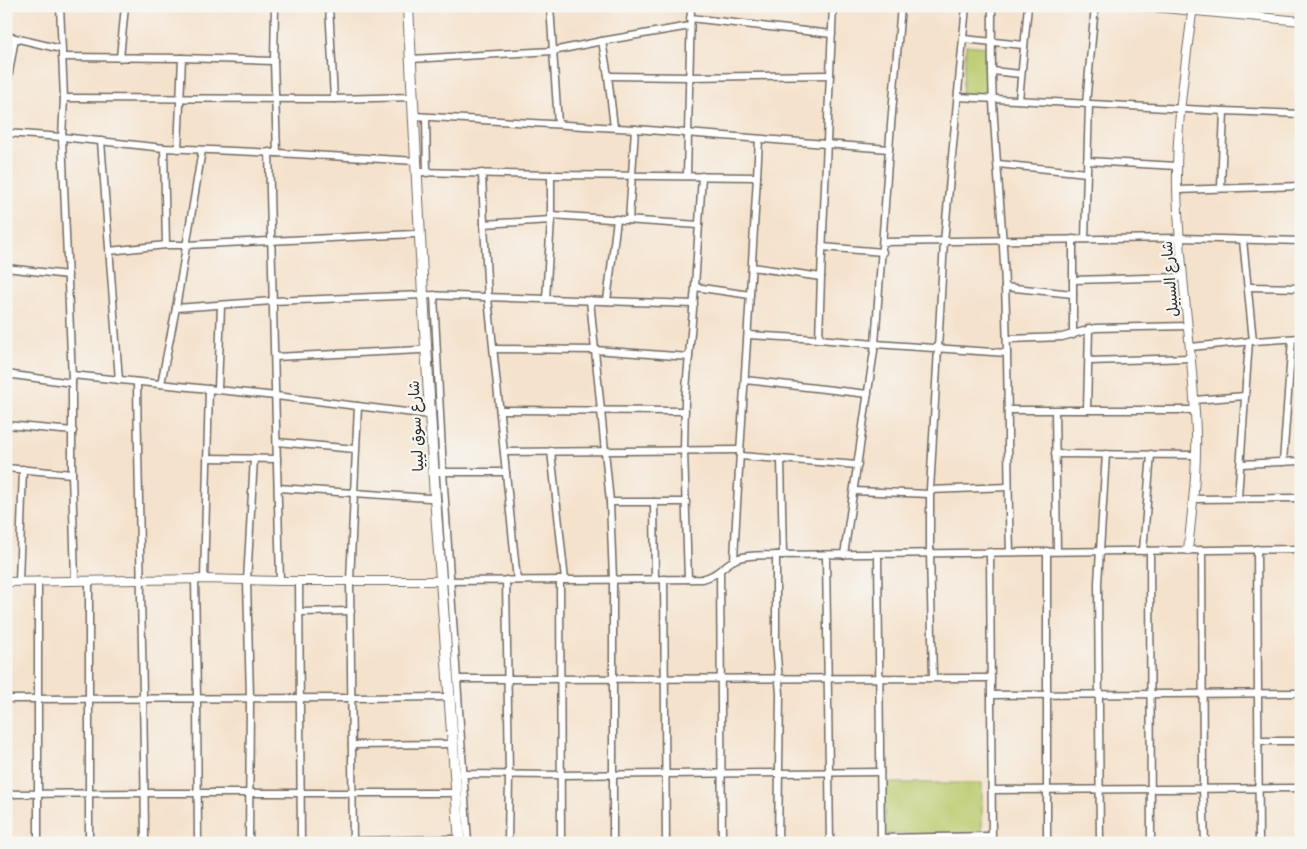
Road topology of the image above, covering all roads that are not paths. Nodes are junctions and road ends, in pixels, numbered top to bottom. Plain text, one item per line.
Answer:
1 (60, 6) edge
2 (125, 6) edge
3 (275, 6) edge
4 (329, 6) edge
5 (373, 6) edge
6 (550, 6) edge
7 (691, 6) edge
8 (833, 6) edge
9 (901, 6) edge
10 (966, 6) edge
11 (992, 6) edge
12 (1028, 6) edge
13 (1095, 6) edge
14 (1142, 6) edge
15 (1255, 6) edge
16 (404, 7) edge
17 (1193, 8) edge
18 (1254, 17) junction
19 (690, 18) junction
20 (1301, 21) edge
21 (690, 26) junction
22 (832, 34) junction
23 (6, 36) edge
24 (15, 38) junction
25 (963, 39) junction
26 (602, 41) junction
27 (992, 42) junction
28 (1024, 45) junction
29 (61, 49) junction
30 (553, 51) junction
31 (62, 57) junction
32 (120, 58) junction
33 (182, 58) junction
34 (411, 59) junction
35 (274, 61) junction
36 (992, 71) junction
37 (1021, 74) junction
38 (830, 75) junction
39 (608, 76) junction
40 (689, 77) junction
41 (6, 90) edge
42 (410, 97) junction
43 (958, 97) junction
44 (64, 98) junction
45 (179, 98) junction
46 (276, 99) junction
47 (334, 99) junction
48 (992, 100) junction
49 (1019, 100) junction
50 (1087, 104) junction
51 (1181, 108) junction
52 (1224, 111) junction
53 (1301, 114) edge
54 (414, 116) junction
55 (426, 117) junction
56 (558, 124) junction
57 (614, 127) junction
58 (635, 128) junction
59 (6, 133) edge
60 (688, 133) junction
61 (62, 137) junction
62 (759, 138) junction
63 (101, 141) junction
64 (827, 143) junction
65 (164, 148) junction
66 (178, 149) junction
67 (889, 149) junction
68 (202, 150) junction
69 (273, 153) junction
70 (413, 160) junction
71 (1087, 161) junction
72 (998, 164) junction
73 (1177, 166) junction
74 (422, 172) junction
75 (482, 173) junction
76 (1086, 173) junction
77 (552, 175) junction
78 (632, 175) junction
79 (688, 176) junction
80 (702, 176) junction
81 (757, 177) junction
82 (1301, 186) edge
83 (1220, 188) junction
84 (1177, 190) junction
85 (551, 218) junction
86 (617, 219) junction
87 (629, 220) junction
88 (484, 224) junction
89 (700, 225) junction
90 (414, 234) junction
91 (1180, 238) junction
92 (1072, 239) junction
93 (1085, 239) junction
94 (1003, 240) junction
95 (1243, 240) junction
96 (271, 241) junction
97 (1301, 241) edge
98 (883, 242) junction
99 (944, 242) junction
100 (166, 245) junction
101 (186, 245) junction
102 (822, 247) junction
103 (109, 251) junction
104 (883, 252) junction
105 (752, 267) junction
106 (6, 268) edge
107 (68, 275) junction
108 (821, 277) junction
109 (1183, 277) junction
110 (1073, 280) junction
111 (695, 287) junction
112 (1005, 287) junction
113 (1248, 287) junction
114 (1301, 288) edge
115 (1073, 294) junction
116 (420, 295) junction
117 (434, 295) junction
118 (750, 295) junction
119 (488, 298) junction
120 (546, 300) junction
121 (590, 300) junction
122 (273, 301) junction
123 (607, 301) junction
124 (694, 304) junction
125 (221, 306) junction
126 (176, 308) junction
127 (1188, 326) junction
128 (1089, 328) junction
129 (748, 335) junction
130 (1073, 335) junction
131 (819, 338) junction
132 (1292, 338) junction
133 (1301, 338) edge
134 (1006, 339) junction
135 (1251, 341) junction
136 (875, 344) junction
137 (1190, 347) junction
138 (938, 348) junction
139 (494, 349) junction
140 (420, 350) junction
141 (595, 350) junction
142 (1007, 353) junction
143 (275, 357) junction
144 (689, 357) junction
145 (1191, 358) junction
146 (1089, 361) junction
147 (6, 374) edge
148 (72, 375) junction
149 (119, 380) junction
150 (745, 380) junction
151 (137, 382) junction
152 (72, 383) junction
153 (161, 384) junction
154 (209, 388) junction
155 (218, 389) junction
156 (868, 394) junction
157 (276, 396) junction
158 (1245, 396) junction
159 (1194, 400) junction
160 (358, 406) junction
161 (500, 410) junction
162 (601, 410) junction
163 (1008, 410) junction
164 (1087, 410) junction
165 (1194, 410) junction
166 (685, 411) junction
167 (1054, 411) junction
168 (427, 414) junction
169 (6, 425) edge
170 (73, 431) junction
171 (277, 442) junction
172 (355, 449) junction
173 (684, 450) junction
174 (551, 451) junction
175 (605, 451) junction
176 (504, 452) junction
177 (740, 453) junction
178 (1055, 454) junction
179 (1106, 454) junction
180 (1151, 454) junction
181 (1196, 455) junction
182 (206, 458) junction
183 (254, 458) junction
184 (277, 459) junction
185 (781, 459) junction
186 (1301, 461) edge
187 (1283, 462) junction
188 (1241, 464) junction
189 (858, 465) junction
190 (6, 468) edge
191 (22, 469) junction
192 (439, 472) junction
193 (506, 472) junction
194 (72, 474) junction
195 (1008, 487) junction
196 (278, 488) junction
197 (854, 491) junction
198 (354, 492) junction
199 (930, 492) junction
200 (429, 498) junction
201 (1238, 498) junction
202 (1301, 498) edge
203 (1193, 499) junction
204 (610, 502) junction
205 (654, 502) junction
206 (686, 502) junction
207 (1257, 549) junction
208 (1301, 549) edge
209 (1188, 550) junction
210 (1202, 550) junction
211 (1057, 551) junction
212 (1146, 551) junction
213 (990, 552) junction
214 (1010, 552) junction
215 (1047, 552) junction
216 (1100, 552) junction
217 (930, 554) junction
218 (780, 555) junction
219 (826, 555) junction
220 (844, 555) junction
221 (878, 555) junction
222 (734, 560) junction
223 (720, 571) junction
224 (195, 579) junction
225 (204, 579) junction
226 (613, 579) junction
227 (656, 579) junction
228 (664, 579) junction
229 (688, 579) junction
230 (75, 580) junction
231 (140, 580) junction
232 (506, 580) junction
233 (517, 580) junction
234 (563, 580) junction
235 (89, 581) junction
236 (247, 581) junction
237 (280, 581) junction
238 (299, 581) junction
239 (350, 581) junction
240 (442, 581) junction
241 (6, 582) edge
242 (18, 582) junction
243 (38, 582) junction
244 (351, 611) junction
245 (300, 612) junction
246 (933, 677) junction
247 (720, 678) junction
248 (778, 678) junction
249 (827, 678) junction
250 (879, 678) junction
251 (991, 678) junction
252 (457, 679) junction
253 (561, 679) junction
254 (612, 679) junction
255 (665, 679) junction
256 (508, 680) junction
257 (1203, 693) junction
258 (1100, 694) junction
259 (1150, 694) junction
260 (1258, 694) junction
261 (1301, 694) edge
262 (991, 695) junction
263 (1046, 695) junction
264 (444, 697) junction
265 (38, 698) junction
266 (90, 698) junction
267 (144, 698) junction
268 (197, 698) junction
269 (250, 698) junction
270 (301, 698) junction
271 (352, 698) junction
272 (6, 699) edge
273 (1258, 741) junction
274 (1301, 741) edge
275 (447, 744) junction
276 (352, 745) junction
277 (829, 772) junction
278 (880, 772) junction
279 (722, 773) junction
280 (778, 773) junction
281 (460, 774) junction
282 (509, 774) junction
283 (613, 774) junction
284 (666, 774) junction
285 (561, 775) junction
286 (1099, 788) junction
287 (1150, 788) junction
288 (1203, 788) junction
289 (1301, 788) edge
290 (1047, 789) junction
291 (1258, 789) junction
292 (992, 790) junction
293 (352, 792) junction
294 (38, 793) junction
295 (145, 793) junction
296 (198, 793) junction
297 (249, 793) junction
298 (300, 793) junction
299 (450, 793) junction
300 (6, 794) edge
301 (90, 794) junction
302 (881, 840) edge
303 (992, 840) edge
304 (456, 841) edge
305 (353, 842) edge
306 (38, 843) edge
307 (89, 843) edge
308 (145, 843) edge
309 (198, 843) edge
310 (249, 843) edge
311 (301, 843) edge
312 (468, 843) edge
313 (508, 843) edge
314 (561, 843) edge
315 (613, 843) edge
316 (666, 843) edge
317 (722, 843) edge
318 (778, 843) edge
319 (830, 843) edge
320 (1047, 843) edge
321 (1100, 843) edge
322 (1151, 843) edge
323 (1204, 843) edge
324 (1258, 843) edge

1 - 29 street
2 - 32 street
3 - 35 street
4 - 47 street
5 - 16 street
6 - 30 street
7 - 19 street
8 - 22 street
9 - 67 street
10 - 25 street
11 - 27 street
12 - 28 street
13 - 50 street
14 - 17 street
15 - 18 street
16 - 34 main road, شارع سوق ليبيا
16 - 42 main road, شارع سوق ليبيا
17 - 18 street
17 - 51 street, شارع السبيل
18 - 20 street
19 - 21 street
19 - 22 street
21 - 26 street
21 - 40 street
22 - 38 street
23 - 24 street
24 - 29 street
24 - 41 street
25 - 27 street
25 - 43 street
26 - 30 street
26 - 39 street
27 - 28 street
27 - 36 street
28 - 37 street
29 - 31 street
30 - 34 street
30 - 56 street
31 - 32 street
31 - 44 street
32 - 33 street
33 - 35 street
33 - 45 street
34 - 42 main road, شارع سوق ليبيا
35 - 46 street
36 - 37 street
36 - 48 street
37 - 49 street
38 - 40 street
38 - 64 street
39 - 40 street
39 - 57 street
40 - 60 street
42 - 47 street
42 - 54 main road, شارع سوق ليبيا
42 - 70 main road, شارع سوق ليبيا
43 - 48 street
43 - 99 street
44 - 45 street
44 - 61 street
45 - 46 street
45 - 66 street
46 - 47 street
46 - 69 street
48 - 49 street
48 - 72 street
49 - 50 street
50 - 51 street
50 - 71 street
51 - 52 street
51 - 73 street, شارع السبيل
52 - 53 street
52 - 83 street
54 - 55 street
54 - 70 main road, شارع سوق ليبيا
55 - 56 street
55 - 74 street
56 - 57 street
57 - 58 street
58 - 60 street
58 - 78 street
59 - 61 street
60 - 62 street
60 - 79 street
61 - 63 street
61 - 107 street
62 - 64 street
62 - 81 street
63 - 65 street
63 - 103 street
64 - 67 street
64 - 102 street
65 - 66 street
65 - 100 street
66 - 68 street
67 - 98 street
68 - 69 street
68 - 101 street
69 - 70 street
69 - 96 street
70 - 74 main road, شارع سوق ليبيا
70 - 90 main road, شارع سوق ليبيا
71 - 73 street
71 - 76 street
72 - 76 street
72 - 94 street
73 - 84 street, شارع السبيل
74 - 75 street
74 - 116 main road, شارع سوق ليبيا
75 - 77 street
75 - 88 street
76 - 93 street
77 - 78 street
77 - 85 street
78 - 79 street
78 - 87 street
79 - 80 street
80 - 81 street
80 - 89 street
81 - 105 street
82 - 83 street
83 - 84 street
84 - 91 street, شارع السبيل
85 - 86 street
85 - 88 street
85 - 120 street
86 - 87 street
86 - 123 street
87 - 89 street
88 - 119 street
89 - 111 street
90 - 96 street
90 - 116 main road, شارع سوق ليبيا
91 - 93 street
91 - 95 street
91 - 109 street, شارع السبيل
92 - 93 street
92 - 94 street
92 - 110 street
94 - 99 street
94 - 112 street
95 - 97 street
95 - 113 street
96 - 101 street
96 - 122 street
98 - 99 street
98 - 104 street
99 - 138 street
100 - 101 street
100 - 103 street
101 - 126 street
102 - 104 street
102 - 108 street
103 - 149 street
104 - 136 street
105 - 108 street
105 - 118 street
106 - 107 street
107 - 148 street
108 - 131 street
109 - 110 street
109 - 127 street, شارع السبيل
110 - 115 street
111 - 118 street
111 - 124 street
112 - 115 street
112 - 134 street
113 - 114 street
113 - 135 street
115 - 130 street
116 - 117 street
116 - 122 street
116 - 140 main road, شارع سوق ليبيا
116 - 168 main road, شارع سوق ليبيا
117 - 119 street
117 - 192 street
118 - 129 street
119 - 120 street
119 - 139 street
120 - 121 street
121 - 123 street
121 - 141 street
122 - 125 street
122 - 143 street
123 - 124 street
124 - 144 street
125 - 126 street
125 - 155 street
126 - 153 street
127 - 128 street
127 - 137 street, شارع السبيل
128 - 130 street
128 - 146 street
129 - 131 street
129 - 150 street
130 - 134 street
131 - 136 street
132 - 133 street
132 - 135 street
132 - 187 street
134 - 142 street
135 - 137 street
135 - 158 street
136 - 138 street
136 - 156 street
137 - 145 street, شارع السبيل
138 - 142 street
138 - 199 street
139 - 141 street
139 - 161 street
140 - 143 street
140 - 168 main road, شارع سوق ليبيا
141 - 144 street
141 - 162 street
142 - 163 street
143 - 157 street
144 - 166 street
145 - 146 street
145 - 159 street, شارع السبيل
146 - 164 street
147 - 152 street
148 - 149 street
148 - 152 street
149 - 151 street
150 - 156 street
150 - 177 street
151 - 153 street
151 - 231 street
152 - 170 street
153 - 154 street
154 - 155 street
154 - 182 street
155 - 157 street
156 - 189 street
157 - 160 street
157 - 171 street
158 - 159 street
158 - 188 street
159 - 165 street, شارع السبيل
160 - 168 street
160 - 172 street
161 - 162 street
161 - 176 street
162 - 166 street
162 - 175 street
163 - 167 street
163 - 195 street
164 - 165 street
164 - 167 street
165 - 181 street, شارع السبيل
166 - 173 street
167 - 178 street
168 - 192 main road, شارع سوق ليبيا
168 - 200 main road, شارع سوق ليبيا
169 - 170 street
170 - 194 street
171 - 172 street
171 - 184 street
172 - 198 street
173 - 175 street
173 - 177 street
173 - 206 street
174 - 175 street
174 - 176 street
174 - 234 street
175 - 204 street
176 - 193 street
177 - 185 street
177 - 222 street
178 - 179 street
178 - 211 street
179 - 180 street
179 - 216 street
180 - 181 street
180 - 212 street
181 - 203 street, شارع السبيل
182 - 183 street
182 - 225 street
183 - 184 street
183 - 236 street
184 - 196 street
185 - 189 street
185 - 218 street
186 - 187 street
187 - 188 street
188 - 201 street
189 - 197 street
190 - 191 street
191 - 194 street
191 - 242 street
192 - 193 street
192 - 240 main road, شارع سوق ليبيا
193 - 233 street
194 - 230 street
195 - 199 street
195 - 214 street
196 - 198 street
196 - 237 street
197 - 199 street
197 - 220 street
198 - 200 street
198 - 239 street
199 - 217 street
200 - 240 main road, شارع سوق ليبيا
201 - 202 street
201 - 203 street
203 - 209 street, شارع السبيل
204 - 205 street
204 - 226 street
205 - 206 street
205 - 227 street
206 - 229 street
207 - 208 street
207 - 210 street
207 - 260 street
209 - 210 street
209 - 212 street
210 - 257 street
211 - 215 street
211 - 216 street
212 - 216 street
212 - 259 street
213 - 214 street
213 - 217 street
213 - 251 street
214 - 215 street
215 - 263 street
216 - 258 street
217 - 221 street
217 - 246 street
218 - 219 street
218 - 222 street
218 - 248 street
219 - 220 street
219 - 249 street
220 - 221 street
221 - 250 street
222 - 223 street
223 - 229 street
223 - 247 street
224 - 225 street
224 - 231 street
224 - 268 street
225 - 236 street
226 - 227 street
226 - 234 street
226 - 254 street
227 - 228 street
228 - 229 street
228 - 255 street
230 - 235 street
230 - 243 street
231 - 235 street
231 - 267 street
232 - 233 street
232 - 240 street
232 - 256 street
233 - 234 street
234 - 253 street
235 - 266 street
236 - 237 street
236 - 269 street
237 - 238 street
238 - 239 street
238 - 245 street
239 - 240 street
239 - 244 street
240 - 252 street
240 - 264 main road, شارع سوق ليبيا
240 - 281 main road, شارع سوق ليبيا
241 - 242 street
242 - 243 street
243 - 265 street
244 - 245 street
244 - 271 street
245 - 270 street
246 - 250 street
246 - 251 street
247 - 248 street
247 - 255 street
247 - 279 street
248 - 249 street
248 - 280 street
249 - 250 street
249 - 277 street
250 - 278 street
251 - 262 street
252 - 256 street
252 - 281 street
253 - 254 street
253 - 256 street
253 - 285 street
254 - 255 street
254 - 283 street
255 - 284 street
256 - 282 street
257 - 259 street
257 - 260 street
257 - 288 street
258 - 259 street
258 - 263 street
258 - 286 street
259 - 287 street
260 - 261 street
260 - 273 street
262 - 263 street
262 - 292 street
263 - 290 street
264 - 271 street
264 - 275 main road, شارع سوق ليبيا
265 - 266 street
265 - 272 street
265 - 294 street
266 - 267 street
266 - 301 street
267 - 268 street
267 - 295 street
268 - 269 street
268 - 296 street
269 - 270 street
269 - 297 street
270 - 271 street
270 - 298 street
271 - 276 street
273 - 274 street
273 - 291 street
275 - 276 street
275 - 299 main road, شارع سوق ليبيا
276 - 293 street
277 - 278 street
277 - 280 street
277 - 319 street
278 - 302 street
279 - 280 street
279 - 284 street
279 - 317 street
280 - 318 street
281 - 282 street
281 - 304 main road, شارع سوق ليبيا
281 - 312 street
282 - 285 street
282 - 313 street
283 - 284 street
283 - 285 street
283 - 315 street
284 - 316 street
285 - 314 street
286 - 287 street
286 - 290 street
286 - 321 street
287 - 288 street
287 - 322 street
288 - 291 street
288 - 323 street
289 - 291 street
290 - 292 street
290 - 320 street
291 - 324 street
292 - 303 street
293 - 298 street
293 - 299 street
293 - 305 street
294 - 300 street
294 - 301 street
294 - 306 street
295 - 296 street
295 - 301 street
295 - 308 street
296 - 297 street
296 - 309 street
297 - 298 street
297 - 310 street
298 - 311 street
299 - 304 main road, شارع سوق ليبيا
301 - 307 street
302 - 303 street
304 - 305 street

